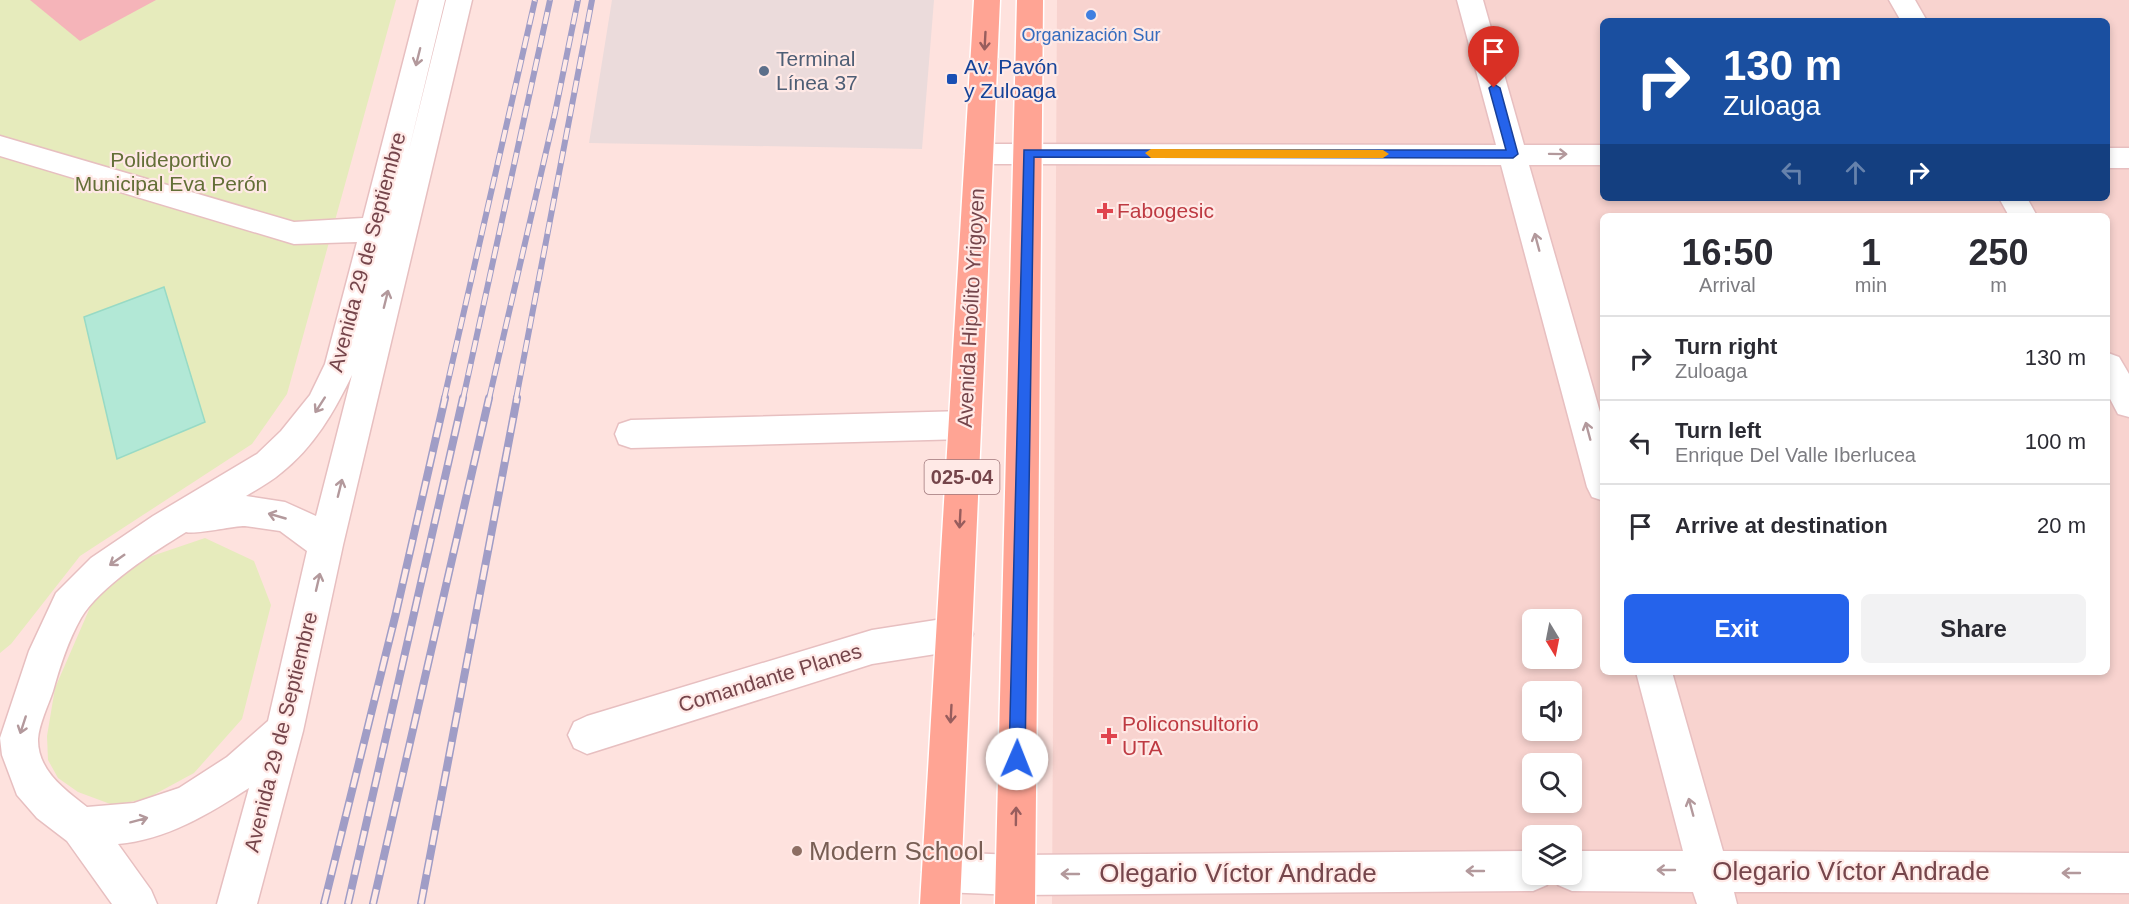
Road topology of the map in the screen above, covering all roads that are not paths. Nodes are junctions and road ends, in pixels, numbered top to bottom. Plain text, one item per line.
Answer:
1 (432, 0) edge
2 (459, 0) edge
3 (987, 0) edge
4 (1030, 0) edge
5 (1470, 0) edge
6 (1902, 0) edge
7 (1912, 18) edge
8 (0, 146) edge
9 (1028, 153) junction
10 (979, 154) junction
11 (1513, 154) junction
12 (1600, 155) edge
13 (2110, 158) edge
14 (2129, 158) edge
15 (374, 226) junction
16 (2110, 370) edge
17 (2129, 404) edge
18 (965, 425) junction
19 (631, 434) dead end
20 (1600, 472) edge
21 (165, 526) junction
22 (326, 545) junction
23 (955, 634) junction
24 (1655, 675) edge
25 (284, 731) junction
26 (587, 735) dead end
27 (81, 827) junction
28 (1522, 871) edge
29 (1582, 872) edge
30 (2129, 873) edge
31 (1713, 887) edge
32 (941, 888) edge
33 (1015, 889) edge
34 (137, 904) edge
35 (237, 904) edge

1 -> 15 street, Avenida 29 de Septiembre
22 -> 2 street, Avenida 29 de Septiembre
3 -> 10 main road, Avenida Hipólito Yrigoyen / 025-04
4 - 9 main road, 025-04
5 - 11 street
6 - 7 street
8 - 15 street
9 - 10 street
9 - 11 street
33 -> 9 main road, 025-04
10 - 18 main road, Avenida Hipólito Yrigoyen / 025-04
11 -> 12 street
20 -> 11 street
13 - 14 street
15 -> 21 street, Avenida 29 de Septiembre
16 - 17 street
18 - 19 street
18 -> 23 main road, Avenida Hipólito Yrigoyen / 025-04
22 -> 21 street
21 -> 27 street, Avenida 29 de Septiembre
25 -> 22 street, Avenida 29 de Septiembre
23 - 26 street, Comandante Planes
23 -> 32 main road, Avenida Hipólito Yrigoyen / 025-04
31 -> 24 street
27 -> 25 street
25 - 35 street, Avenida 29 de Septiembre
27 - 34 street, Avenida 29 de Septiembre
28 -> 33 street, Olegario Víctor Andrade
31 -> 29 street, Olegario Víctor Andrade
30 -> 31 street, Olegario Víctor Andrade
32 - 33 street, Olegario Víctor Andrade

